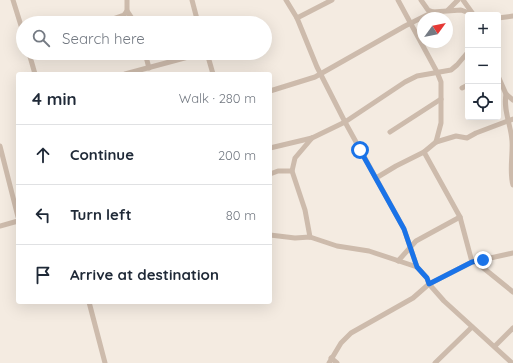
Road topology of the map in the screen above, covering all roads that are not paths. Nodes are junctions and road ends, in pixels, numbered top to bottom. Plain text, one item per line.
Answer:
1 (13, 0) edge
2 (127, 0) edge
3 (192, 0) edge
4 (286, 0) edge
5 (332, 0) edge
6 (398, 0) edge
7 (421, 0) edge
8 (458, 0) edge
9 (464, 0) edge
10 (448, 10) junction
11 (127, 11) junction
12 (433, 12) joint
13 (468, 12) edge
14 (473, 12) edge
15 (18, 16) edge
16 (121, 16) edge
17 (130, 16) edge
18 (196, 16) edge
19 (513, 16) edge
20 (296, 18) junction
21 (501, 18) edge
22 (417, 21) edge
23 (411, 24) junction
24 (465, 56) edge
25 (31, 60) edge
26 (146, 60) edge
27 (178, 60) edge
28 (209, 60) edge
29 (149, 68) junction
30 (34, 72) edge
31 (144, 72) edge
32 (212, 72) edge
33 (437, 72) junction
34 (322, 73) junction
35 (501, 83) edge
36 (465, 86) edge
37 (462, 88) dead end
38 (272, 90) edge
39 (506, 94) junction
40 (441, 99) junction
41 (513, 100) edge
42 (510, 120) edge
43 (345, 122) junction
44 (390, 132) dead end
45 (312, 138) junction
46 (513, 138) edge
47 (436, 142) junction
48 (0, 146) edge
49 (272, 148) edge
50 (424, 152) junction
51 (2, 162) edge
52 (292, 171) junction
53 (272, 173) edge
54 (376, 178) junction
55 (513, 185) edge
56 (16, 210) edge
57 (460, 217) junction
58 (16, 222) edge
59 (0, 226) edge
60 (272, 235) edge
61 (310, 238) junction
62 (410, 248) junction
63 (513, 253) edge
64 (398, 261) junction
65 (474, 262) junction
66 (417, 267) junction
67 (429, 284) junction
68 (513, 292) edge
69 (90, 304) edge
70 (472, 327) junction
71 (513, 328) edge
72 (495, 346) junction
73 (330, 360) edge
74 (105, 363) edge
75 (337, 363) edge
76 (435, 363) edge
77 (512, 363) edge

1 - 15 street
2 - 11 street
3 - 18 street
4 - 20 street
5 - 20 street
6 - 23 street
7 - 12 street
8 - 10 street
9 - 14 street
10 - 12 street
10 - 13 street
11 - 16 street
11 - 17 street
19 - 21 street
20 - 34 street
22 - 23 street
23 - 33 street
23 - 34 street
24 - 33 street
25 - 30 street
26 - 29 street
27 - 29 street
28 - 32 street
29 - 31 street
33 - 40 street
33 - 43 street
34 - 38 street
34 - 43 street
35 - 39 street
36 - 37 street
39 - 41 street
39 - 42 street
40 - 44 street
40 - 47 street
42 - 46 street
42 - 47 street
43 - 45 street
43 - 54 street
45 - 49 street
45 - 52 street
46 - 55 street
47 - 50 street
48 - 51 street
50 - 54 street
50 - 57 street
51 - 56 street
52 - 53 street
52 - 61 street
54 - 62 street
57 - 62 street
57 - 65 street
58 - 59 street
60 - 61 street
61 - 64 street
62 - 64 street
62 - 66 street
63 - 65 street
64 - 66 street
65 - 67 street
65 - 68 street
66 - 67 street
67 - 70 street
67 - 73 street
69 - 74 street
70 - 72 street
70 - 76 street
71 - 72 street
72 - 77 street
73 - 75 street

